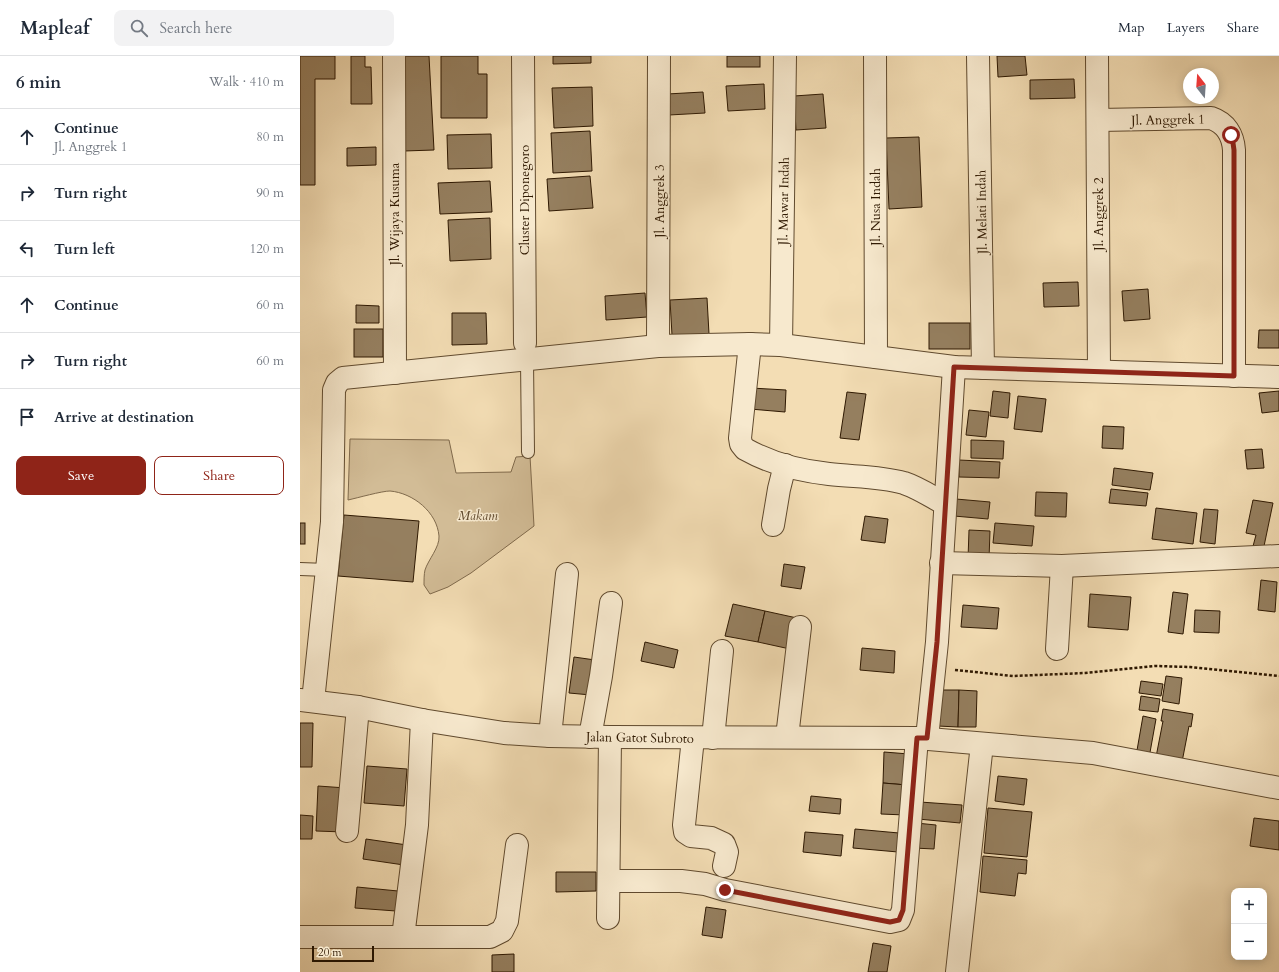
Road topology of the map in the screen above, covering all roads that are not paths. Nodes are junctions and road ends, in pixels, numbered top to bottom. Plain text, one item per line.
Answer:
1 (394, 56) edge
2 (523, 56) edge
3 (659, 56) edge
4 (785, 56) edge
5 (875, 56) edge
6 (978, 56) edge
7 (1097, 56) edge
8 (1098, 120) junction
9 (750, 344) junction
10 (781, 345) junction
11 (658, 346) junction
12 (526, 351) junction
13 (876, 357) junction
14 (954, 367) junction
15 (983, 368) junction
16 (1099, 371) junction
17 (395, 373) junction
18 (1234, 376) junction
19 (1279, 377) edge
20 (528, 452) dead end
21 (785, 465) junction
22 (945, 504) junction
23 (773, 525) dead end
24 (1279, 556) edge
25 (941, 563) junction
26 (1062, 566) junction
27 (300, 569) edge
28 (327, 570) junction
29 (566, 574) dead end
30 (611, 603) dead end
31 (800, 627) dead end
32 (1057, 649) dead end
33 (722, 651) dead end
34 (306, 701) edge
35 (358, 707) junction
36 (422, 720) junction
37 (550, 736) junction
38 (600, 737) junction
39 (787, 737) junction
40 (703, 738) junction
41 (922, 738) junction
42 (982, 744) junction
43 (1279, 788) edge
44 (347, 831) dead end
45 (517, 846) dead end
46 (724, 866) dead end
47 (608, 881) junction
48 (608, 918) dead end
49 (300, 937) edge
50 (403, 937) junction
51 (957, 972) edge

1 - 17 street, Jl. Wijaya Kusuma
2 - 12 street, Cluster Diponegoro
3 - 11 street, Jl. Anggrek 3
4 - 10 street, Jl. Mawar Indah
5 - 13 street, Jl. Nusa Indah
6 - 15 street, Jl. Melati Indah
7 - 8 street, Jl. Anggrek 2
8 - 16 street, Jl. Anggrek 2
8 - 18 street, Jl. Anggrek 1
9 - 10 street
9 - 11 street
9 - 21 street
10 - 13 street
11 - 12 street
12 - 17 street
12 - 20 lane
13 - 14 street
14 - 15 street
14 - 22 street
15 - 16 street
16 - 18 street
17 - 28 street
18 - 19 street
21 - 22 street
21 - 23 street
22 - 25 street
24 - 26 street
25 - 26 street
25 - 41 street
26 - 32 street
27 - 28 lane
28 - 34 street
29 - 37 street
30 - 38 street
31 - 39 street
33 - 40 street
34 - 35 street, Jalan Gatot Subroto
35 - 36 street, Jalan Gatot Subroto
35 - 44 street
36 - 37 street, Jalan Gatot Subroto
36 - 50 street
37 - 38 street, Jalan Gatot Subroto
38 - 40 street, Jalan Gatot Subroto
38 - 47 street
39 - 40 street, Jalan Gatot Subroto
39 - 41 street, Jalan Gatot Subroto
40 - 46 street
41 - 42 street, Jalan Gatot Subroto
41 - 47 street
42 - 43 street, Jalan Gatot Subroto
42 - 51 street
45 - 50 street
47 - 48 street
49 - 50 street

